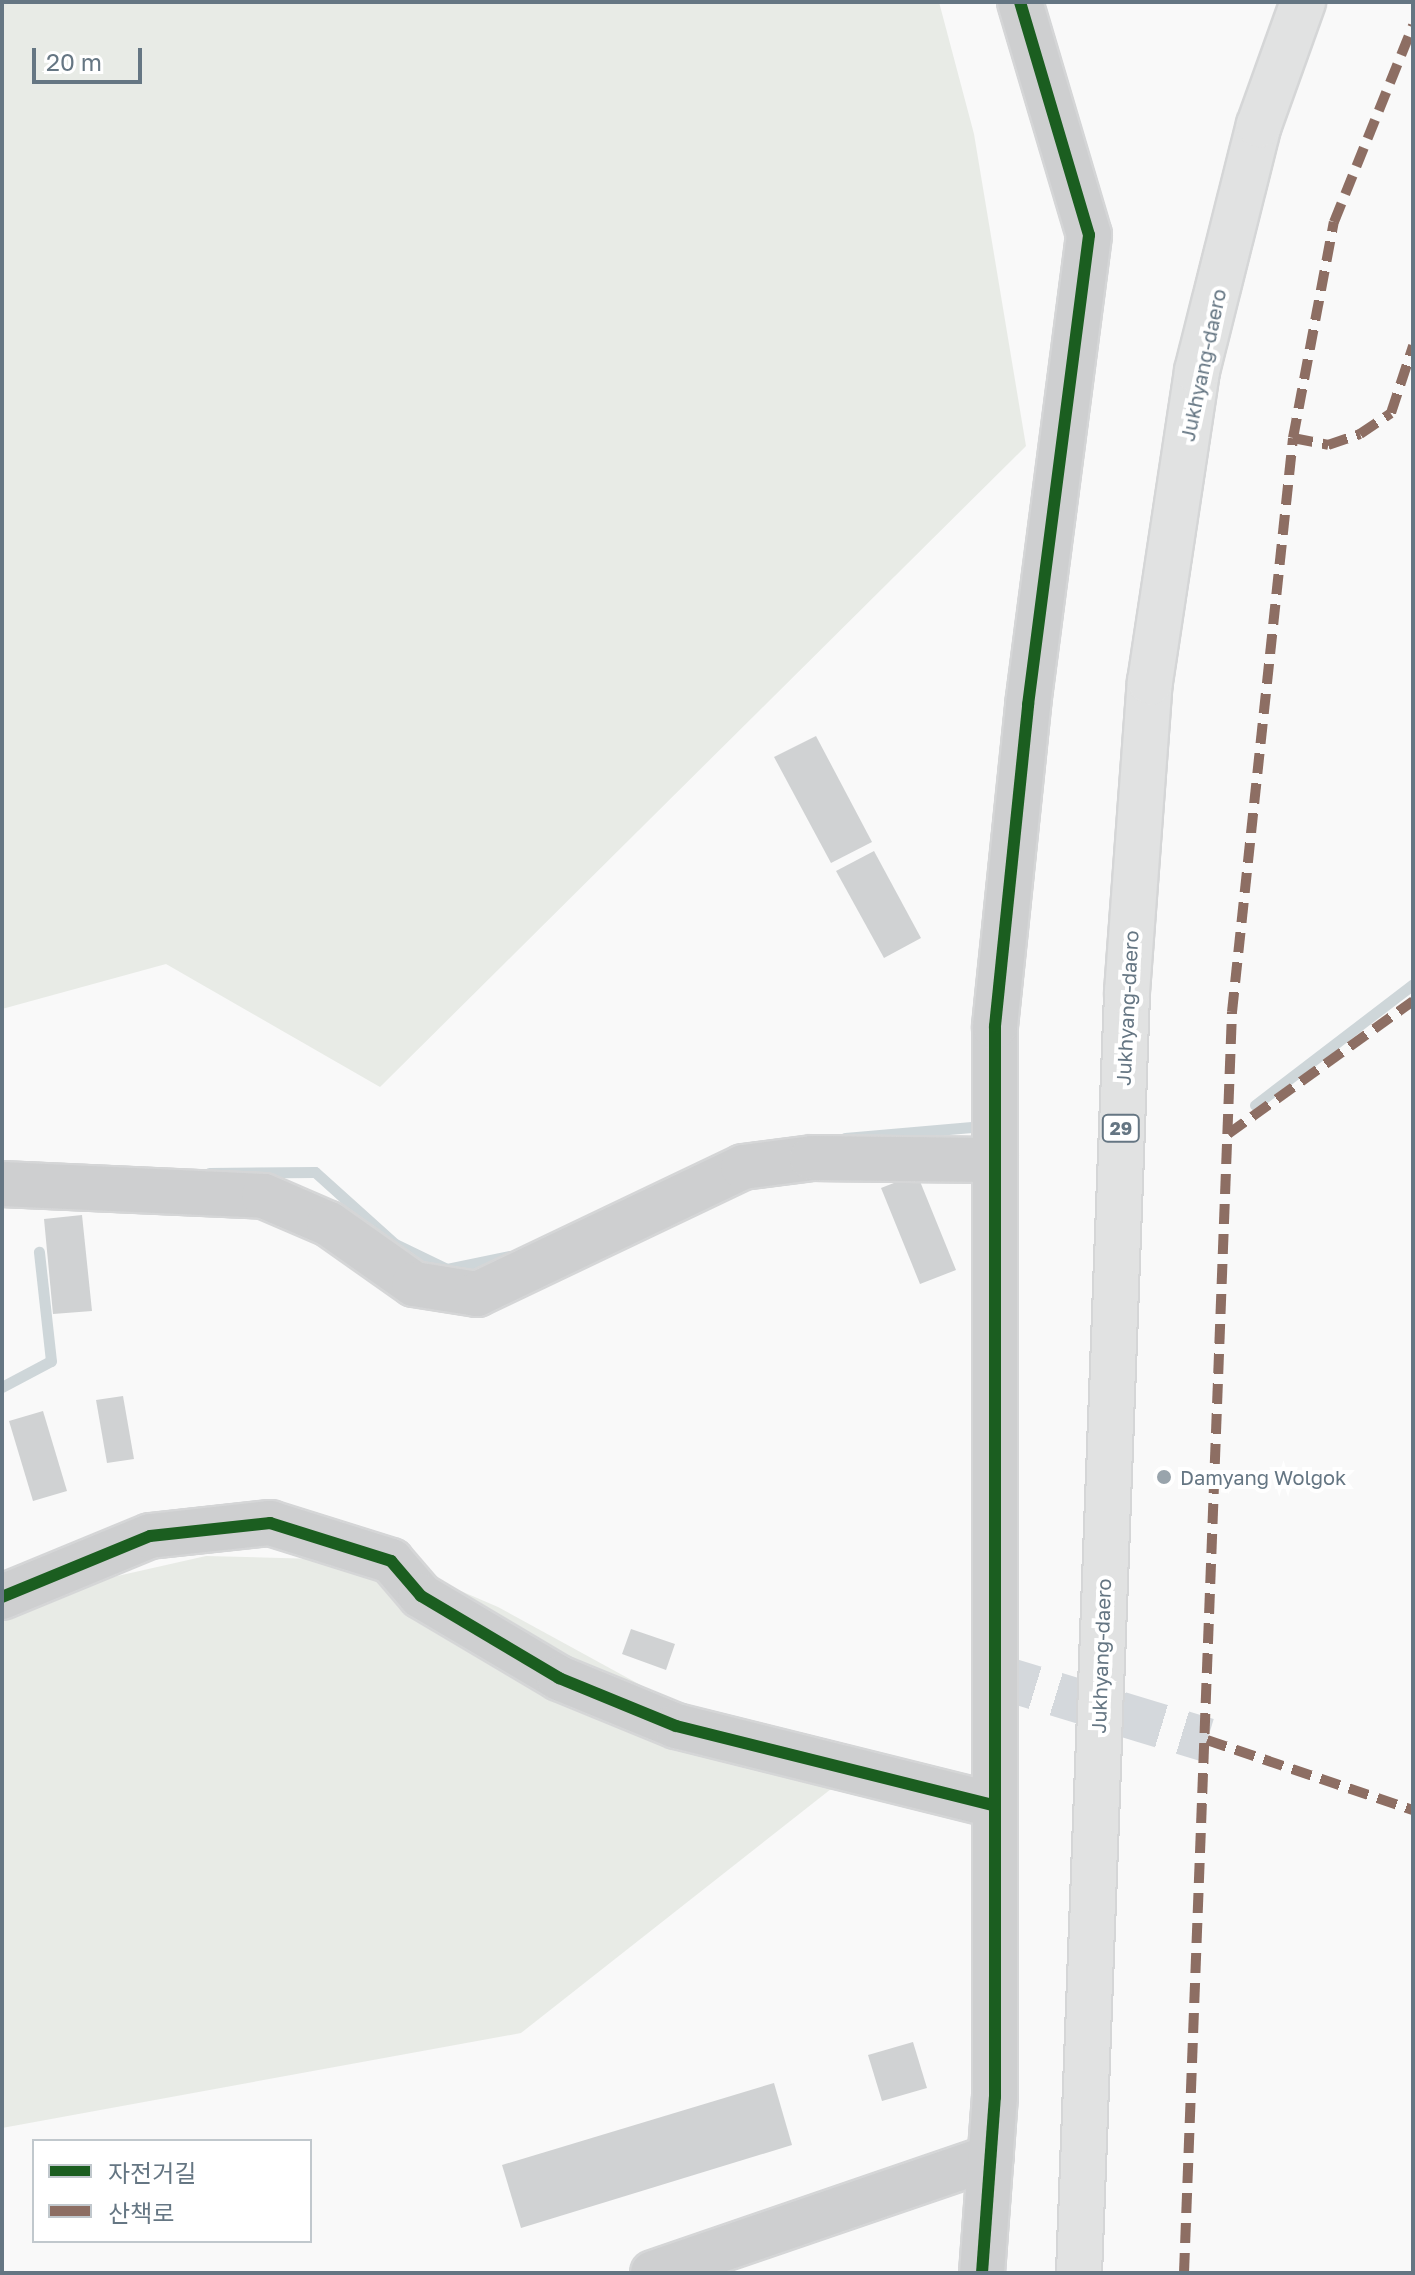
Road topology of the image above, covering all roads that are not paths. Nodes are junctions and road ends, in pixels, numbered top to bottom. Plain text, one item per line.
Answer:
1 (1020, 2) edge
2 (1285, 2) edge
3 (1303, 2) edge
4 (1326, 2) edge
5 (1259, 125) junction
6 (995, 1160) junction
7 (2, 1184) edge
8 (2, 1597) edge
9 (993, 1805) junction
10 (991, 2157) junction
11 (653, 2273) edge
12 (982, 2273) edge
13 (1079, 2273) edge

1 - 6 street
2 - 5 main road
3 - 5 main road, Jukhyang-daero / 29
4 - 5 main road
5 - 13 main road, Jukhyang-daero / 29
6 - 7 street
6 - 9 street
8 - 9 street
9 - 10 street
10 - 11 street
10 - 12 street

